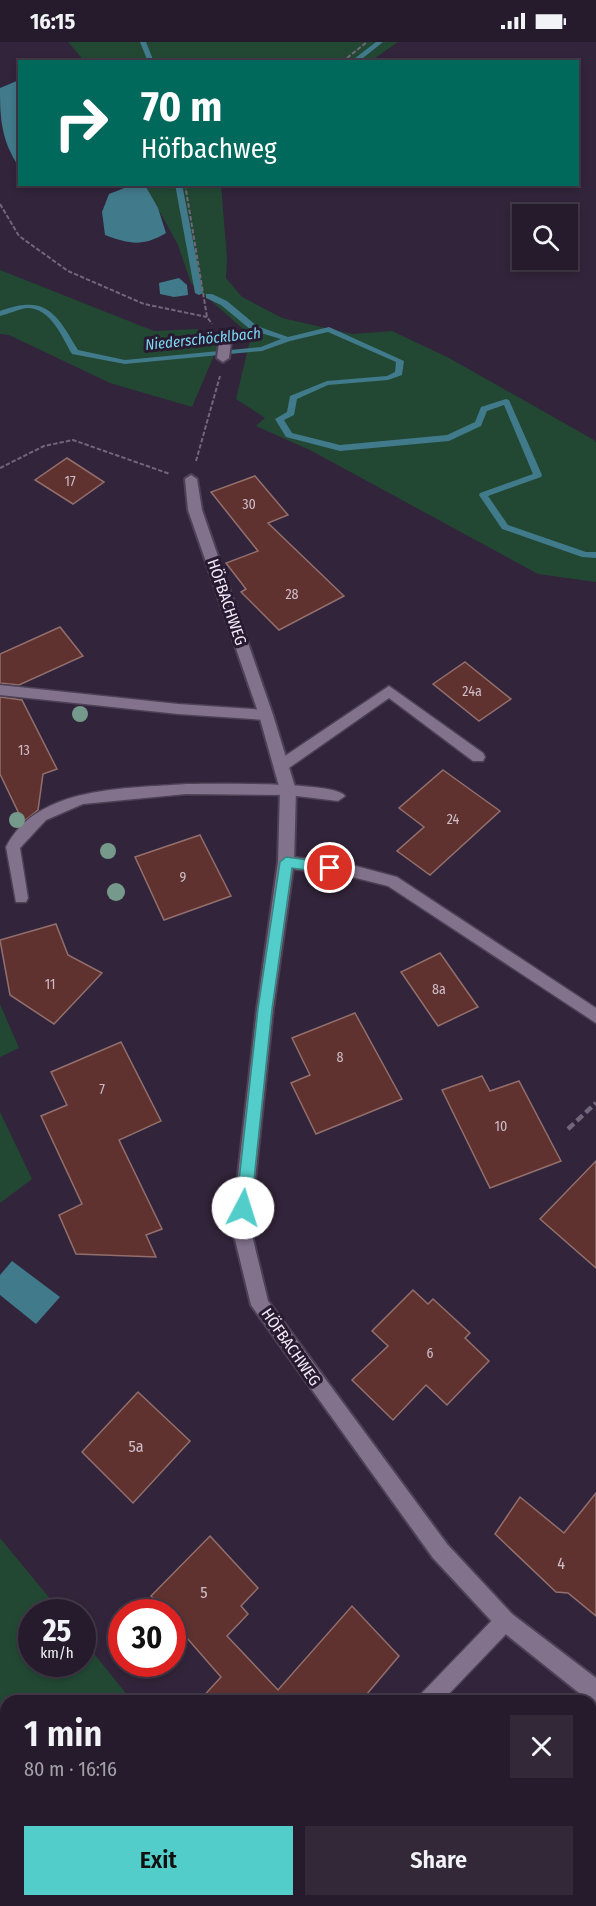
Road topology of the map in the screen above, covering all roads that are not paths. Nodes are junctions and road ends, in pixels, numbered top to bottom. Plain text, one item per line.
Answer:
1 (225, 342) dead end
2 (224, 358) road end
3 (191, 480) road end
4 (0, 690) edge
5 (266, 715) junction
6 (478, 757) dead end
7 (281, 766) junction
8 (288, 790) junction
9 (338, 796) dead end
10 (286, 862) junction
11 (21, 898) dead end
12 (596, 1016) edge
13 (505, 1621) junction
14 (596, 1692) edge
15 (434, 1695) edge

1 - 2 street
3 - 5 street, HÖFBACHWEG
4 - 5 lane
5 - 7 street, HÖFBACHWEG
6 - 7 lane
7 - 8 street, HÖFBACHWEG
8 - 9 lane
8 - 10 street, HÖFBACHWEG
8 - 11 lane
10 - 12 lane
10 - 13 street, HÖFBACHWEG
13 - 14 street, HÖFBACHWEG
13 - 15 lane

